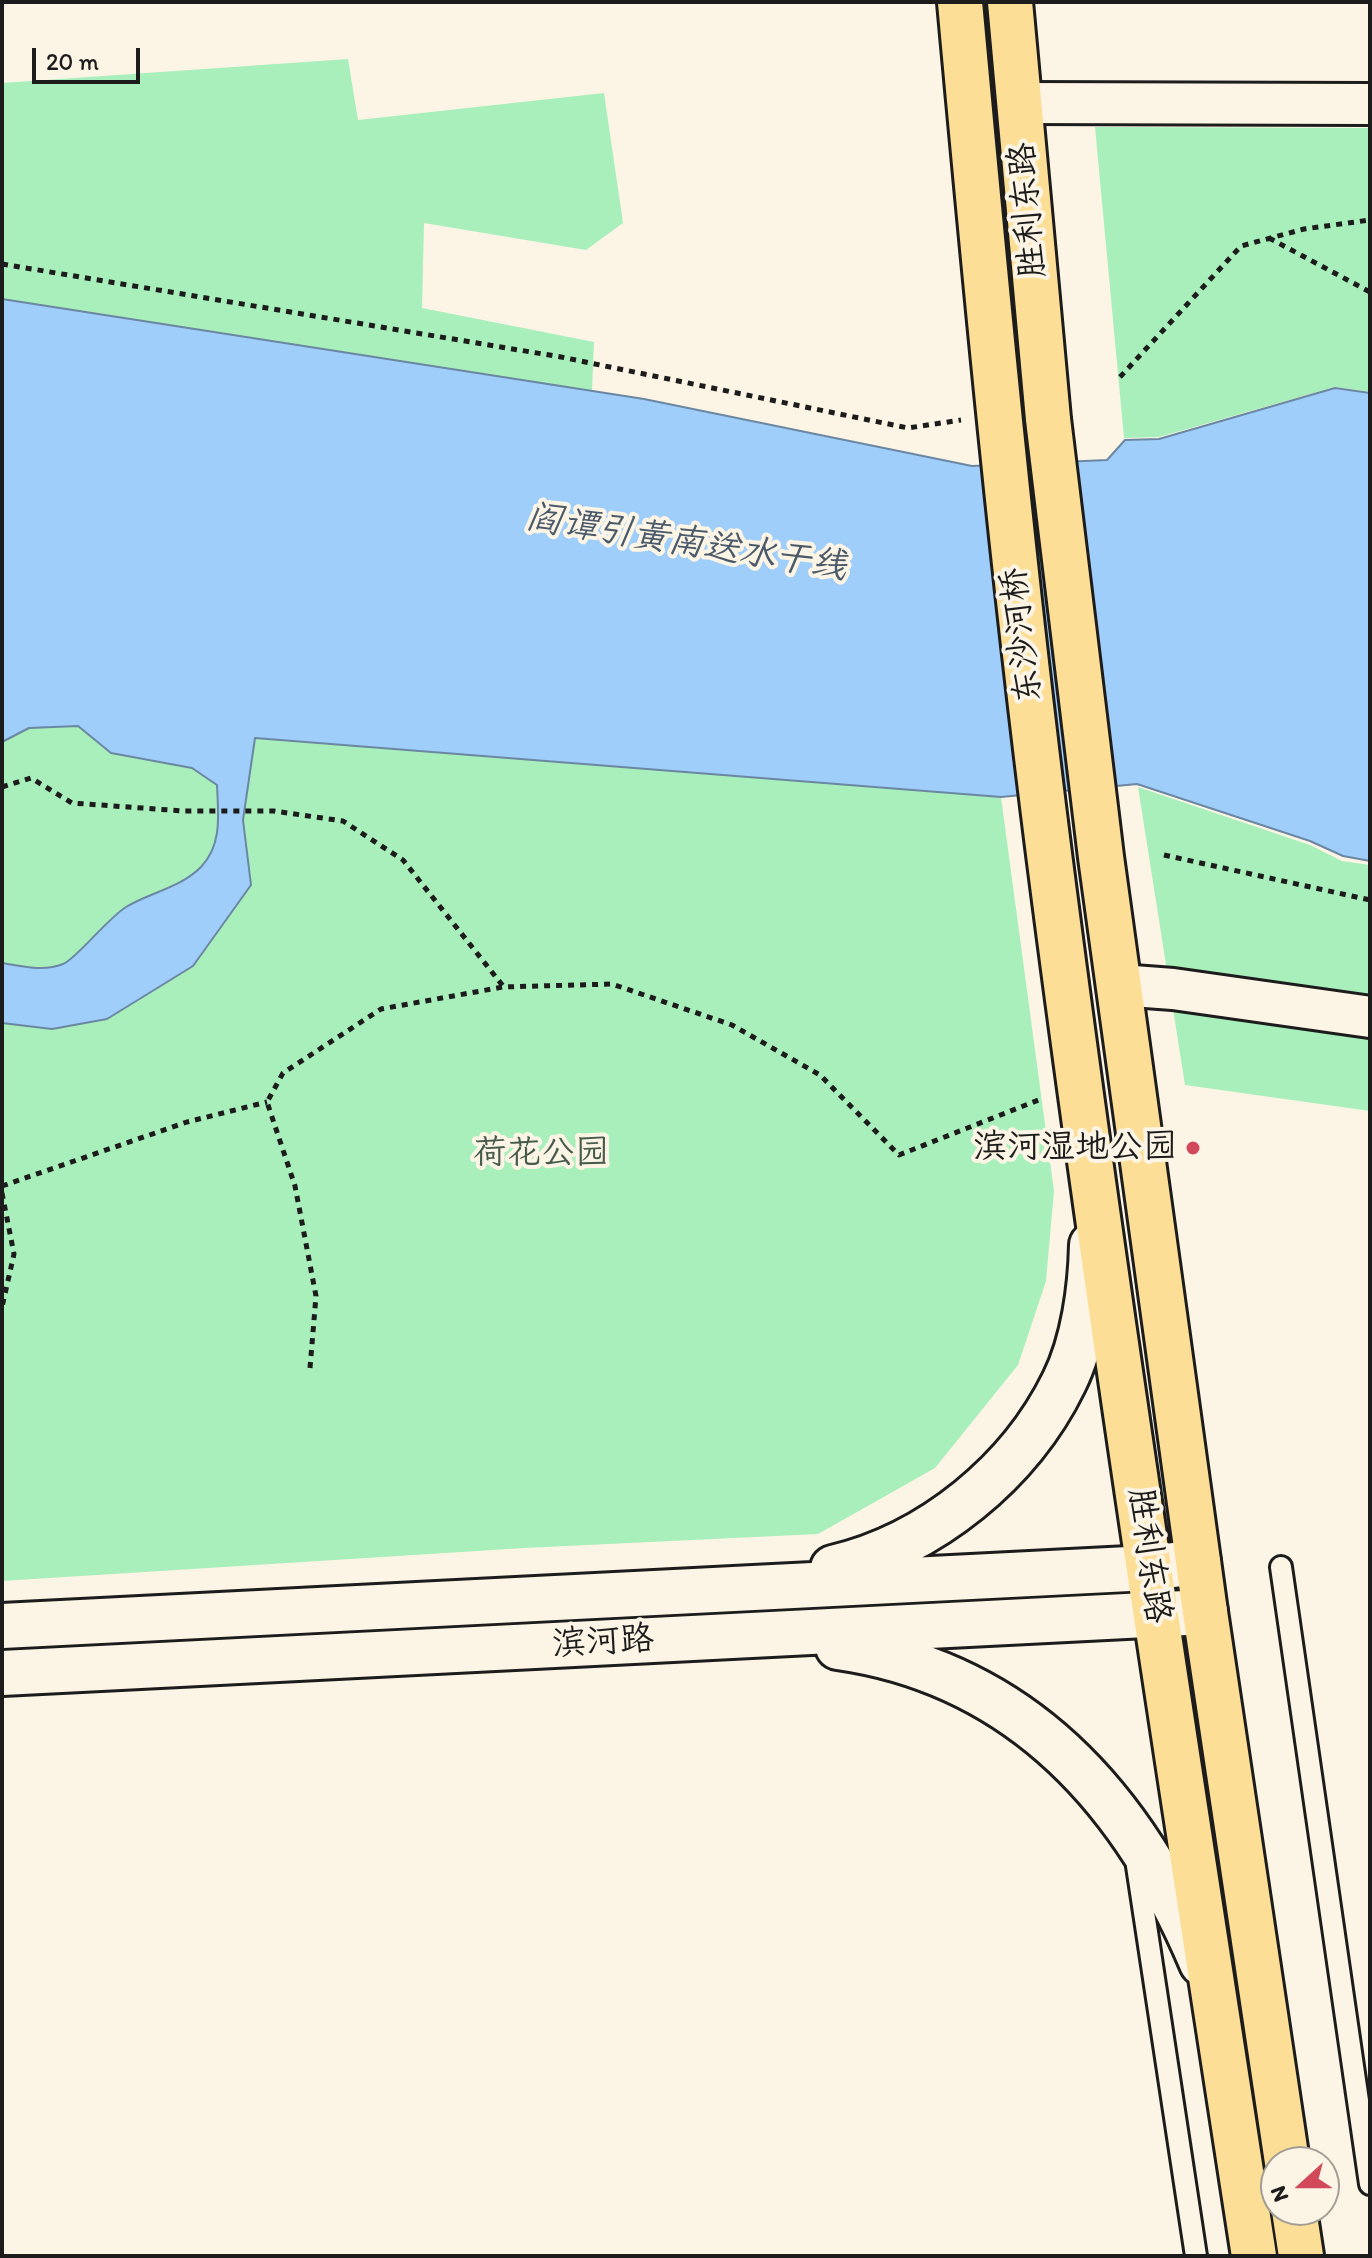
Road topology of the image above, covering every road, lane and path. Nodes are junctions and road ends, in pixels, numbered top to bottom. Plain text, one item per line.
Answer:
1 (960, 2) edge
2 (1010, 2) edge
3 (1020, 103) junction
4 (1370, 104) edge
5 (1370, 220) edge
6 (1269, 238) junction
7 (2, 264) edge
8 (1370, 292) edge
9 (1120, 377) dead end
10 (997, 414) junction
11 (1048, 419) joint
12 (2, 787) edge
13 (1049, 855) joint
14 (1164, 855) dead end
15 (1101, 857) joint
16 (1370, 900) edge
17 (1119, 985) junction
18 (503, 987) junction
19 (1370, 1017) edge
20 (1041, 1099) dead end
21 (267, 1102) junction
22 (1095, 1182) junction
23 (2, 1186) edge
24 (2, 1193) edge
25 (2, 1307) edge
26 (310, 1368) dead end
27 (1198, 1562) junction
28 (1281, 1567) dead end
29 (1149, 1568) junction
30 (756, 1587) junction
31 (1205, 1612) junction
32 (1156, 1616) junction
33 (2, 1626) edge
34 (756, 1636) junction
35 (2, 1673) edge
36 (1132, 1835) junction
37 (1212, 1986) junction
38 (1285, 2146) edge
39 (1370, 2184) edge
40 (1296, 2226) edge
41 (1196, 2256) edge
42 (1254, 2256) edge
43 (1301, 2256) edge

1 - 10 main road, 胜利东路
2 - 3 main road, 胜利东路
3 - 4 street
3 - 11 main road, 胜利东路
5 - 6 path
6 - 8 path
6 - 9 path
7 - 10 path
10 - 13 main road, 东沙河桥
11 - 15 main road, 东沙河桥
12 - 18 path
13 - 22 main road, 胜利东路
14 - 16 path
15 - 17 main road, 胜利东路
17 - 19 street
17 - 27 main road, 胜利东路
18 - 20 path
18 - 21 path
21 - 23 path
21 - 26 path
22 - 29 main road, 胜利东路
22 - 30 main road
24 - 25 path
27 - 29 main road, 滨河路
27 - 31 main road, 胜利东路
28 - 39 lane
29 - 30 main road, 滨河路
29 - 32 main road, 胜利东路
30 - 33 main road, 滨河路
31 - 32 main road, 滨河路
31 - 38 main road, 胜利东路
32 - 34 main road, 滨河路
32 - 37 main road, 胜利东路
34 - 35 main road, 滨河路
34 - 36 main road
36 - 37 main road
36 - 41 lane
37 - 42 main road, 胜利东路
40 - 43 main road

